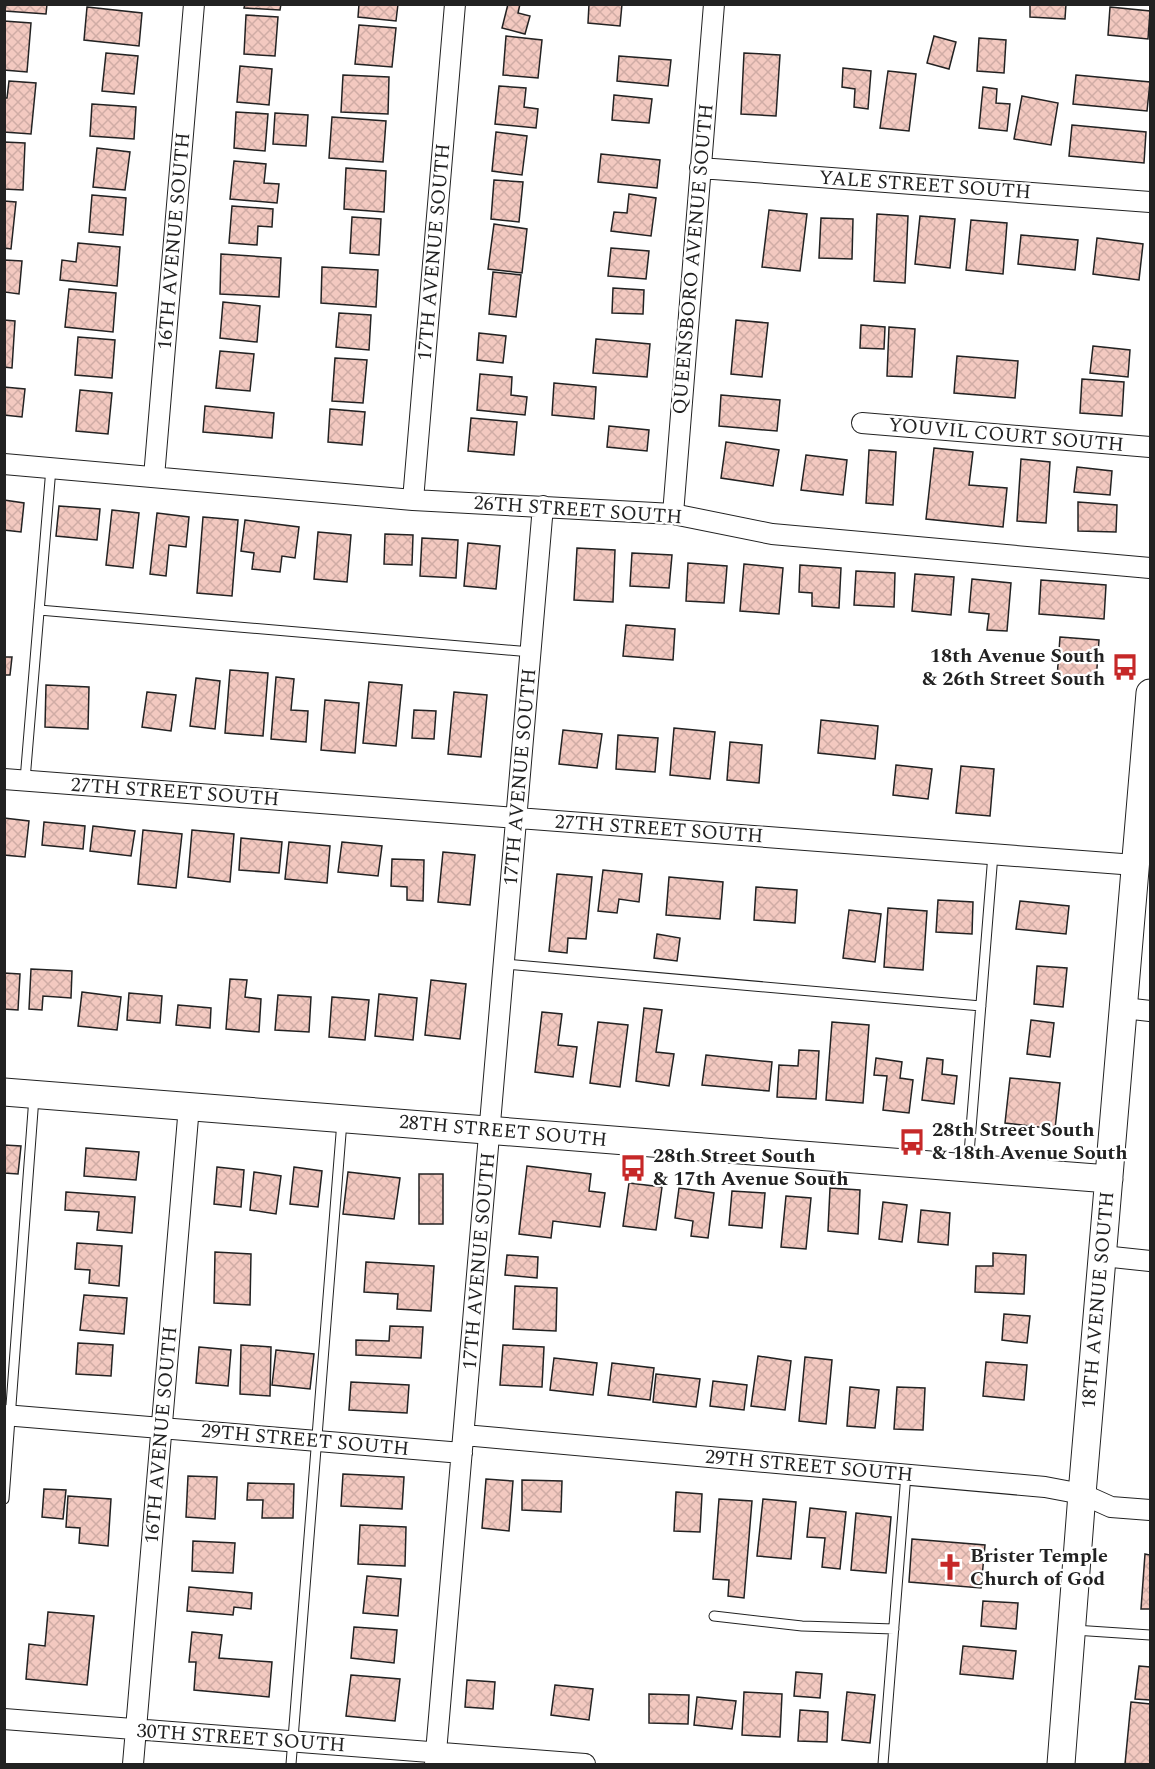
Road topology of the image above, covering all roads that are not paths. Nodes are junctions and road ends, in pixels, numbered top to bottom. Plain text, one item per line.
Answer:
1 (194, 4) edge
2 (455, 4) edge
3 (714, 4) edge
4 (700, 168) junction
5 (1150, 202) edge
6 (862, 423) dead end
7 (1150, 447) edge
8 (4, 464) edge
9 (51, 468) junction
10 (154, 477) junction
11 (413, 500) junction
12 (543, 506) junction
13 (673, 514) junction
14 (1150, 568) edge
15 (39, 610) junction
16 (531, 652) junction
17 (1150, 694) edge
18 (4, 779) edge
19 (25, 780) junction
20 (516, 818) junction
21 (993, 855) junction
22 (1135, 865) junction
23 (504, 964) junction
24 (981, 1006) junction
25 (1124, 1008) junction
26 (1150, 1011) edge
27 (4, 1092) edge
28 (34, 1094) junction
29 (189, 1106) junction
30 (342, 1118) junction
31 (490, 1130) junction
32 (968, 1168) junction
33 (1109, 1179) junction
34 (1103, 1256) junction
35 (1150, 1261) edge
36 (8, 1415) edge
37 (162, 1428) junction
38 (318, 1441) junction
39 (463, 1444) junction
40 (906, 1474) junction
41 (1082, 1494) junction
42 (4, 1499) edge
43 (1150, 1510) edge
44 (714, 1616) dead end
45 (894, 1629) junction
46 (1071, 1630) junction
47 (1150, 1635) edge
48 (4, 1719) edge
49 (136, 1730) junction
50 (293, 1742) junction
51 (436, 1759) edge
52 (133, 1764) edge
53 (291, 1764) edge
54 (585, 1764) edge
55 (883, 1764) edge
56 (1061, 1764) edge

1 - 10 street, 16TH AVENUE SOUTH
2 - 11 street, 17TH AVENUE SOUTH
3 - 4 street, QUEENSBORO AVENUE SOUTH
4 - 5 street, YALE STREET SOUTH
4 - 13 street, QUEENSBORO AVENUE SOUTH
6 - 7 street, YOUVIL COURT SOUTH
8 - 9 street, 26TH STREET SOUTH
9 - 10 street, 26TH STREET SOUTH
9 - 15 lane
10 - 11 street, 26TH STREET SOUTH
11 - 12 street, 26TH STREET SOUTH
12 - 13 street, 26TH STREET SOUTH
12 - 16 street, 17TH AVENUE SOUTH
13 - 14 street, 26TH STREET SOUTH
15 - 16 lane
15 - 19 lane
16 - 20 street, 17TH AVENUE SOUTH
17 - 22 street, 18TH AVENUE SOUTH
18 - 19 street, 27TH STREET SOUTH
19 - 20 street, 27TH STREET SOUTH
20 - 21 street, 27TH STREET SOUTH
20 - 23 street, 17TH AVENUE SOUTH
21 - 22 street, 27TH STREET SOUTH
21 - 24 lane
22 - 25 street, 18TH AVENUE SOUTH
23 - 24 lane
23 - 31 street, 17TH AVENUE SOUTH
24 - 32 lane
25 - 26 street
25 - 33 street, 18TH AVENUE SOUTH
27 - 28 street, 28TH STREET SOUTH
28 - 29 street, 28TH STREET SOUTH
28 - 36 lane
29 - 30 street, 28TH STREET SOUTH
29 - 37 street, 16TH AVENUE SOUTH
30 - 31 street, 28TH STREET SOUTH
30 - 38 lane
31 - 32 street, 28TH STREET SOUTH
31 - 39 street, 17TH AVENUE SOUTH
32 - 33 street, 28TH STREET SOUTH
33 - 34 street, 18TH AVENUE SOUTH
34 - 35 street
34 - 41 street, 18TH AVENUE SOUTH
36 - 37 street, 29TH STREET SOUTH
36 - 42 lane
37 - 38 street, 29TH STREET SOUTH
37 - 49 street, 16TH AVENUE SOUTH
38 - 39 street, 29TH STREET SOUTH
38 - 50 lane
39 - 40 street, 29TH STREET SOUTH
39 - 51 street, 17TH AVENUE SOUTH
40 - 41 street, 29TH STREET SOUTH
40 - 45 lane
41 - 43 street, 29TH STREET SOUTH
41 - 46 street, 18TH AVENUE SOUTH
44 - 45 lane
45 - 55 lane
46 - 47 lane
46 - 56 street, 18TH AVENUE SOUTH
48 - 49 street, 30TH STREET SOUTH
49 - 50 street, 30TH STREET SOUTH
49 - 52 street, 16TH AVENUE SOUTH
50 - 51 street, 30TH STREET SOUTH
50 - 53 lane
51 - 54 street, 30TH STREET SOUTH

